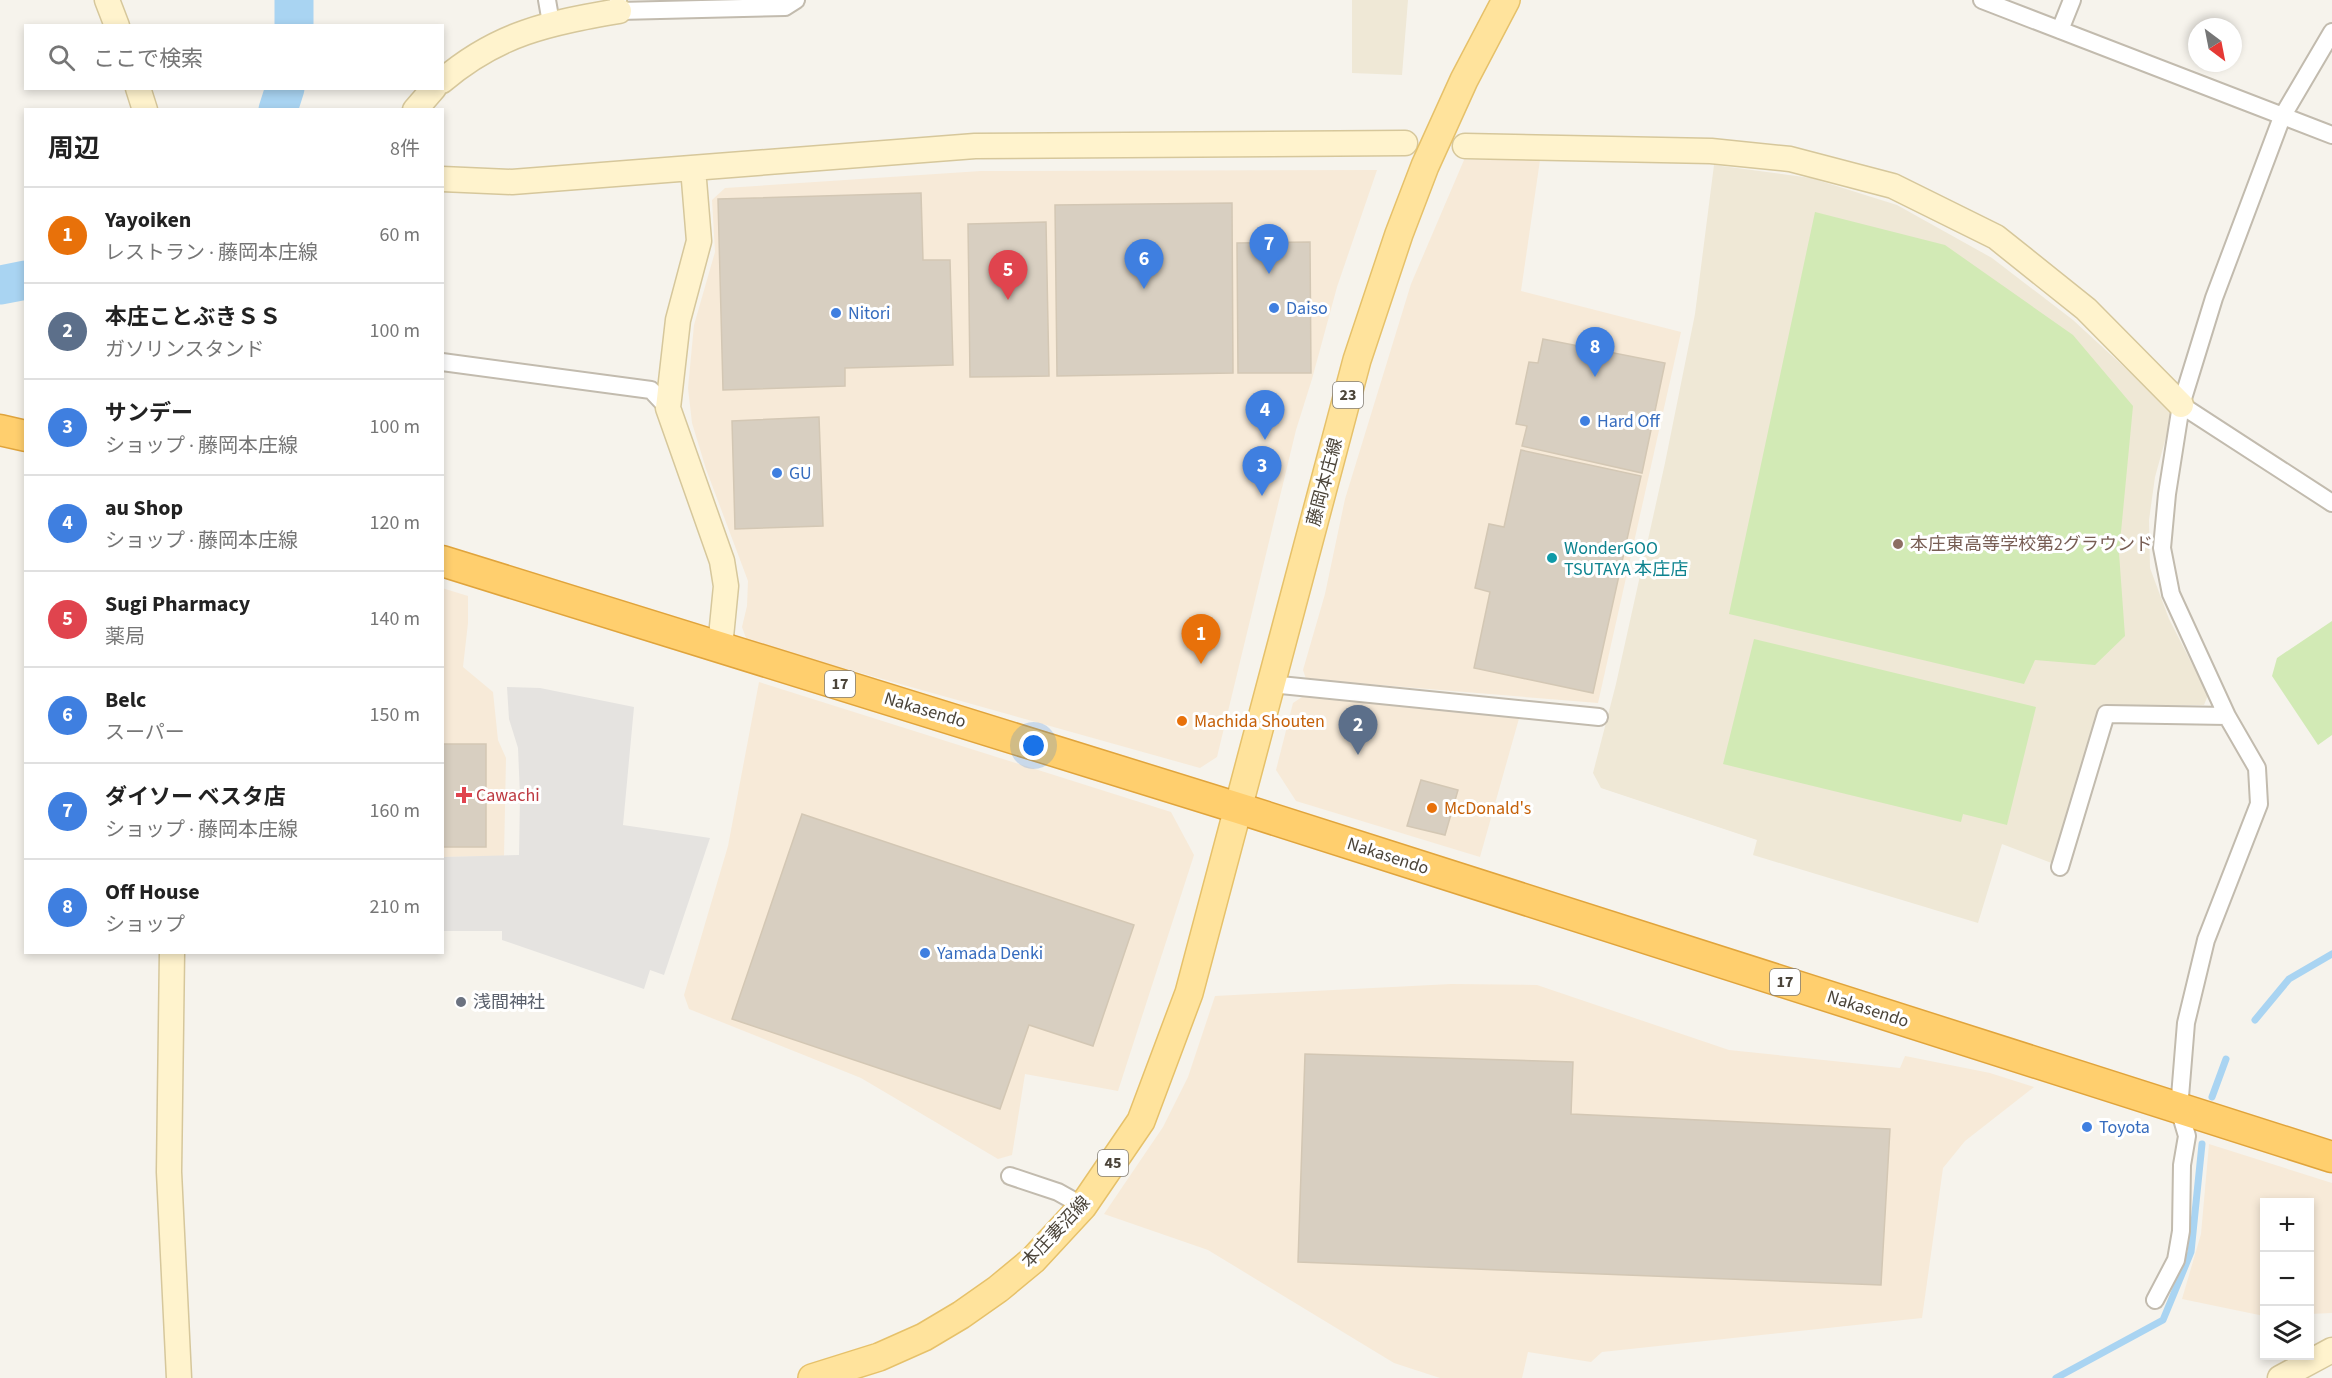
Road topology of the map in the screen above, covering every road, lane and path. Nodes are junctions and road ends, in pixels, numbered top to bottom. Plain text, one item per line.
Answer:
1 (107, 0) edge
2 (796, 0) edge
3 (1506, 0) edge
4 (1982, 0) edge
5 (2072, 0) edge
6 (618, 5) edge
7 (549, 11) edge
8 (116, 24) edge
9 (2060, 30) junction
10 (2332, 32) edge
11 (444, 79) edge
12 (139, 90) edge
13 (432, 90) edge
14 (143, 108) edge
15 (417, 108) edge
16 (2282, 117) junction
17 (2332, 135) edge
18 (1405, 143) dead end
19 (1465, 146) dead end
20 (693, 168) junction
21 (444, 178) edge
22 (444, 362) edge
23 (2181, 405) junction
24 (668, 408) junction
25 (0, 430) edge
26 (24, 435) edge
27 (2332, 503) edge
28 (444, 562) edge
29 (720, 647) junction
30 (1270, 684) junction
31 (2227, 716) junction
32 (1599, 717) dead end
33 (1238, 808) junction
34 (2060, 867) dead end
35 (172, 954) edge
36 (2179, 1108) junction
37 (2332, 1157) edge
38 (1010, 1176) dead end
39 (1083, 1206) junction
40 (2155, 1300) dead end
41 (2332, 1350) edge
42 (179, 1378) edge
43 (812, 1378) edge
44 (2280, 1378) edge

1 - 8 street
2 - 6 street
3 - 30 main road, 藤岡本庄線 / 23
4 - 9 street
5 - 9 street
6 - 7 street
7 - 11 street
9 - 16 street
10 - 16 street
12 - 14 street
13 - 15 street
16 - 17 street
16 - 23 street
18 - 20 street
19 - 23 street
20 - 21 street
20 - 24 street
22 - 24 street
23 - 27 street
23 - 31 street
24 - 29 street
25 - 26 highway
28 - 29 highway, Nakasendo / 17
29 - 33 highway, Nakasendo / 17
30 - 32 street
30 - 33 main road, 藤岡本庄線 / 23
31 - 34 street
31 - 36 street
33 - 36 highway, Nakasendo / 17
33 - 39 main road, 本庄妻沼線 / 45
35 - 42 street
36 - 37 highway, Nakasendo / 17
36 - 40 street
38 - 39 street
39 - 43 main road, 本庄妻沼線 / 45
41 - 44 street

